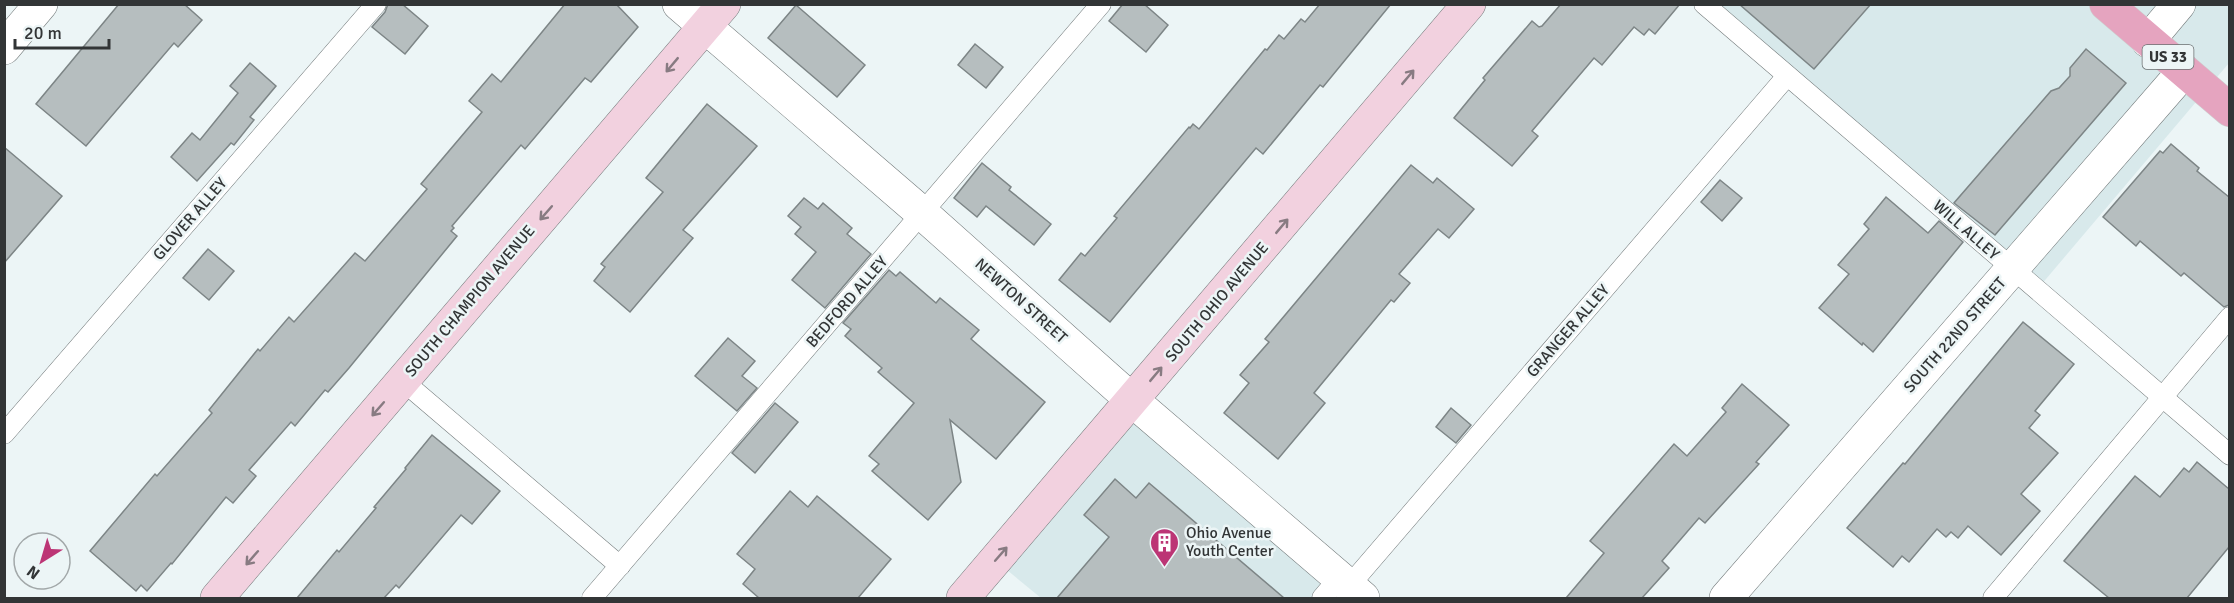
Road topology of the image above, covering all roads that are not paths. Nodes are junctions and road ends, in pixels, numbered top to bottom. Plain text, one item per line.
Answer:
1 (41, 4) edge
2 (376, 4) edge
3 (679, 4) edge
4 (1101, 4) edge
5 (1469, 4) edge
6 (1704, 4) edge
7 (2106, 4) edge
8 (2179, 4) edge
9 (715, 16) edge
10 (2148, 41) junction
11 (4, 48) edge
12 (2184, 71) junction
13 (1787, 76) junction
14 (2229, 110) edge
15 (923, 214) junction
16 (2012, 269) junction
17 (2229, 317) edge
18 (403, 381) junction
19 (2162, 397) junction
20 (1133, 400) junction
21 (4, 434) edge
22 (2229, 455) edge
23 (620, 566) junction
24 (1343, 590) edge
25 (217, 598) edge
26 (592, 598) edge
27 (963, 598) edge
28 (1726, 598) edge
29 (1993, 598) edge

1 - 11 street
2 - 21 lane, GLOVER ALLEY
3 - 9 street, NEWTON STREET
4 - 15 lane, BEDFORD ALLEY
20 -> 5 street, SOUTH OHIO AVENUE
6 - 13 lane, WILL ALLEY
7 - 10 main road, US 33
8 - 10 street
9 - 15 street, NEWTON STREET
9 -> 18 street, SOUTH CHAMPION AVENUE
10 - 12 main road, US 33
12 - 14 main road, US 33
12 - 16 street, SOUTH 22ND STREET
13 - 16 lane, WILL ALLEY
13 - 24 lane, GRANGER ALLEY
15 - 20 street, NEWTON STREET
15 - 23 lane, BEDFORD ALLEY
16 - 19 lane, WILL ALLEY
16 - 28 street, SOUTH 22ND STREET
17 - 19 lane
18 - 23 lane
18 -> 25 street, SOUTH CHAMPION AVENUE
19 - 22 lane, WILL ALLEY
19 - 29 lane
20 - 24 street, NEWTON STREET
27 -> 20 street, SOUTH OHIO AVENUE
23 - 26 lane, BEDFORD ALLEY

